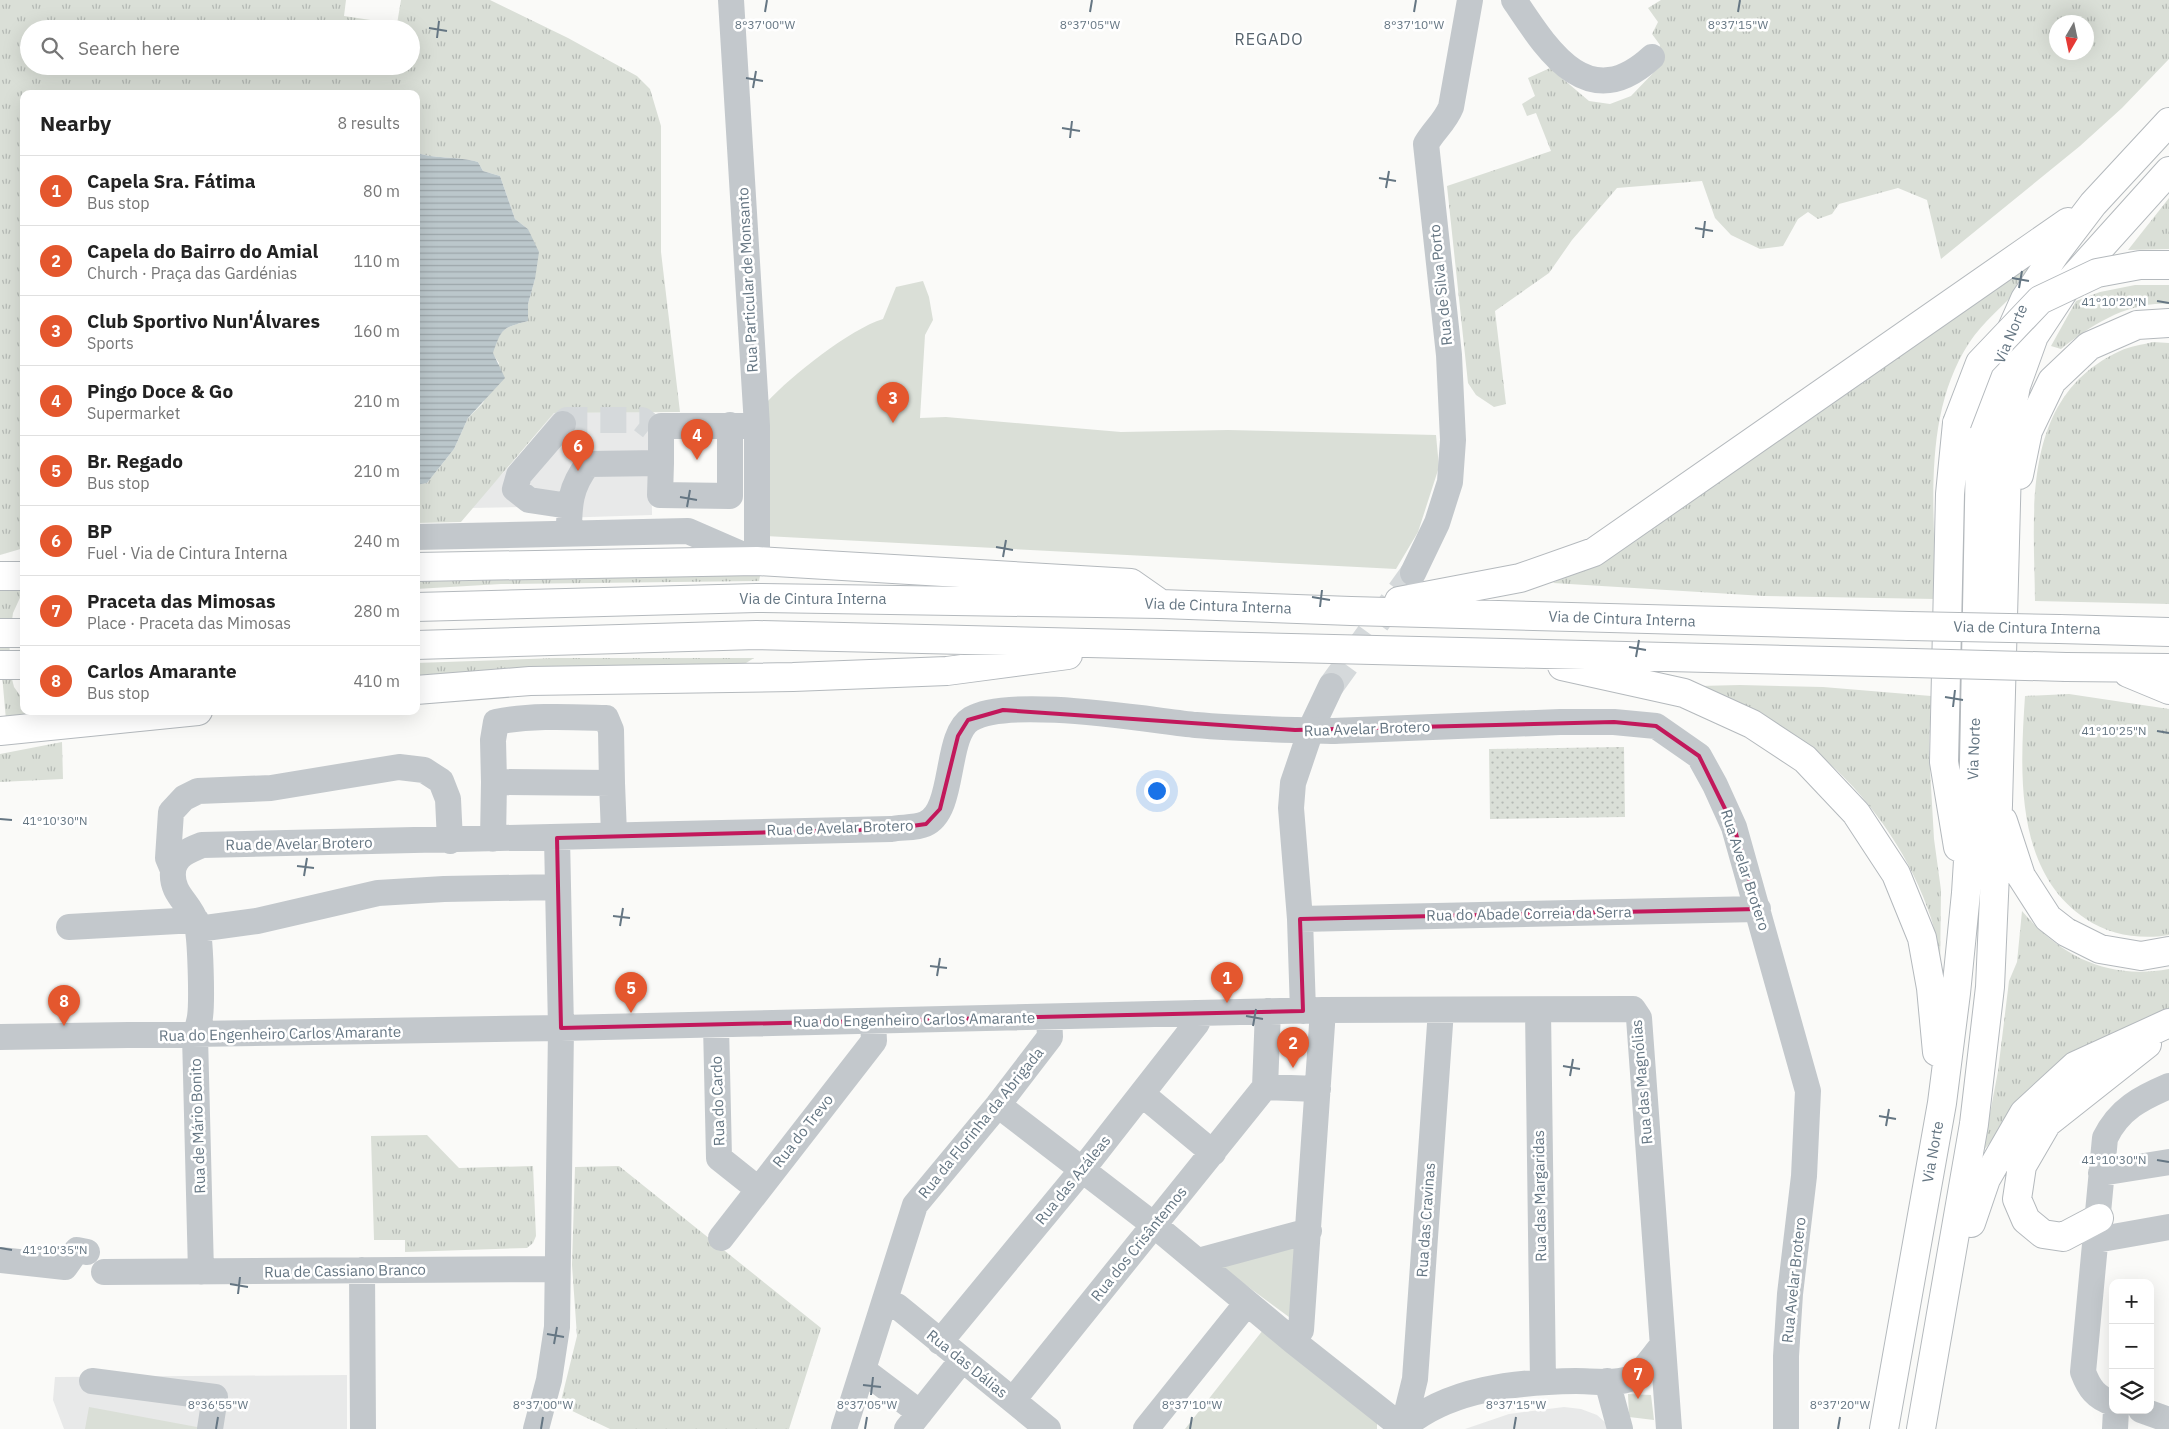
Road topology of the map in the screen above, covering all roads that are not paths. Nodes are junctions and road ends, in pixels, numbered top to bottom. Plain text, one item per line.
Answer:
1 (731, 0) edge
2 (1470, 0) edge
3 (1514, 0) edge
4 (1652, 57) dead end
5 (2169, 122) edge
6 (2169, 171) edge
7 (2093, 204) junction
8 (2169, 265) edge
9 (2169, 323) edge
10 (563, 424) tunnel mouth
11 (730, 425) junction
12 (757, 426) junction
13 (661, 463) junction
14 (569, 506) junction
15 (2004, 511) junction
16 (569, 533) junction
17 (420, 537) edge
18 (757, 561) junction
19 (420, 567) edge
20 (1413, 573) tunnel mouth
21 (0, 576) edge
22 (20, 576) edge
23 (1161, 604) junction
24 (420, 607) edge
25 (1351, 611) junction
26 (2169, 615) edge
27 (2071, 629) junction
28 (2169, 632) edge
29 (20, 633) edge
30 (0, 634) edge
31 (420, 645) edge
32 (1135, 645) junction
33 (1520, 655) junction
34 (0, 665) edge
35 (20, 665) edge
36 (2113, 667) junction
37 (2169, 668) edge
38 (1331, 686) tunnel mouth
39 (420, 690) edge
40 (2169, 690) edge
41 (1023, 710) joint
42 (109, 715) edge
43 (64, 717) edge
44 (0, 731) edge
45 (494, 782) junction
46 (612, 783) junction
47 (1998, 805) junction
48 (614, 834) junction
49 (557, 838) junction
50 (493, 840) junction
51 (450, 841) junction
52 (173, 870) junction
53 (558, 887) junction
54 (1966, 892) junction
55 (1758, 909) junction
56 (1300, 919) junction
57 (197, 925) junction
58 (69, 927) dead end
59 (2169, 952) edge
60 (1313, 1010) junction
61 (1442, 1010) junction
62 (1538, 1010) junction
63 (1268, 1011) junction
64 (1196, 1013) junction
65 (1049, 1017) junction
66 (873, 1021) junction
67 (2169, 1023) edge
68 (716, 1025) junction
69 (561, 1028) junction
70 (2169, 1028) edge
71 (195, 1036) junction
72 (0, 1037) edge
73 (2169, 1086) edge
74 (1265, 1087) junction
75 (1318, 1090) junction
76 (1142, 1094) junction
77 (1942, 1103) junction
78 (998, 1106) junction
79 (1213, 1152) junction
80 (2169, 1162) edge
81 (1082, 1170) junction
82 (2102, 1173) junction
83 (758, 1189) junction
84 (1154, 1225) junction
85 (2169, 1227) edge
86 (2097, 1229) junction
87 (1309, 1231) junction
88 (721, 1238) dead end
89 (88, 1252) dead end
90 (0, 1260) edge
91 (1198, 1261) junction
92 (556, 1269) junction
93 (362, 1270) junction
94 (104, 1272) dead end
95 (201, 1272) junction
96 (1240, 1296) junction
97 (1945, 1300) junction
98 (885, 1303) junction
99 (1293, 1341) junction
100 (940, 1342) junction
101 (1662, 1346) junction
102 (962, 1360) junction
103 (863, 1370) junction
104 (92, 1381) dead end
105 (1607, 1381) junction
106 (1543, 1382) junction
107 (1012, 1400) junction
108 (2109, 1402) edge
109 (2116, 1414) edge
110 (2154, 1414) edge
111 (2169, 1420) edge
112 (913, 1421) edge
113 (849, 1426) edge
114 (1403, 1428) edge
115 (210, 1429) edge
116 (363, 1429) edge
117 (536, 1429) edge
118 (1048, 1429) edge
119 (1146, 1429) edge
120 (1620, 1429) edge
121 (1669, 1429) edge
122 (1786, 1429) edge
123 (1884, 1429) edge
124 (1921, 1429) edge
125 (2115, 1429) edge

1 - 12 street, Rua Particular de Monsanto
2 - 20 street, Rua de Silva Porto
3 - 4 street
5 - 7 highway, Via Norte
6 - 15 highway, Via Norte
7 - 25 highway
7 - 54 highway, Via Norte
8 - 54 highway, bridge
9 - 15 highway
10 - 14 street
11 - 12 street
11 - 13 street
11 - 13 street
12 - 18 street, Rua Particular de Monsanto
13 - 14 street
14 - 16 street
15 - 47 highway, Via Norte
16 - 17 street
16 - 18 street
18 - 19 highway
18 - 23 highway
21 - 22 highway
23 - 24 highway, Via de Cintura Interna
23 - 25 highway, Via de Cintura Interna
25 - 27 highway, Via de Cintura Interna, bridge
26 - 27 highway
27 - 28 highway, Via de Cintura Interna
29 - 30 highway
31 - 32 highway
32 - 33 highway
32 - 39 highway
33 - 36 highway, bridge
33 - 77 highway
34 - 35 highway
36 - 37 highway
36 - 40 highway
38 - 56 street
41 - 48 street, Rua de Avelar Brotero
41 - 55 street, Rua Avelar Brotero, bridge
42 - 43 highway
43 - 44 highway
45 - 46 street
45 - 46 street
45 - 50 street
46 - 48 street
47 - 59 highway
47 - 97 highway, Via Norte
48 - 49 street, Rua de Avelar Brotero
49 - 50 street, Rua de Avelar Brotero
49 - 53 street
50 - 51 street, Rua de Avelar Brotero
51 - 52 street, Rua de Avelar Brotero
51 - 52 street
52 - 57 street
53 - 57 street
53 - 69 street
54 - 77 highway, Via Norte
55 - 56 street, Rua do Abade Correia da Serra
55 - 122 street, Rua Avelar Brotero
56 - 60 street
57 - 58 street
57 - 71 street, Rua de Mário Bonito
60 - 61 street, Rua das Magnólias
60 - 63 street, Rua das Magnólias
60 - 75 street
61 - 62 street, Rua das Magnólias
61 - 114 street, Rua das Cravinas
62 - 101 street, Rua das Magnólias
62 - 106 street, Rua das Margaridas
63 - 64 street, Rua do Engenheiro Carlos Amarante
63 - 74 street
64 - 65 street, Rua do Engenheiro Carlos Amarante
64 - 76 street, Rua das Azáleas
65 - 66 street, Rua do Engenheiro Carlos Amarante
65 - 78 street, Rua da Florinha da Abrigada
66 - 68 street, Rua do Engenheiro Carlos Amarante
66 - 83 street, Rua do Trevo
67 - 97 highway
68 - 69 street, Rua do Engenheiro Carlos Amarante
68 - 83 street, Rua do Cardo
69 - 71 street, Rua do Engenheiro Carlos Amarante
69 - 92 street
70 - 86 highway
71 - 72 street, Rua do Engenheiro Carlos Amarante
71 - 95 street, Rua de Mário Bonito
73 - 82 street
74 - 75 street
74 - 79 street, Rua dos Crisântemos
75 - 87 street
76 - 79 street
76 - 81 street, Rua das Azáleas
77 - 123 highway, Via Norte
78 - 81 street
78 - 98 street, Rua da Florinha da Abrigada
79 - 84 street, Rua dos Crisântemos
80 - 82 street
81 - 84 street
81 - 100 street, Rua das Azáleas
82 - 86 street
83 - 88 street, Rua do Trevo
84 - 91 street
84 - 107 street, Rua dos Crisântemos
85 - 86 street
86 - 108 street
87 - 91 street
87 - 99 street
89 - 90 street
91 - 96 street
92 - 93 street, Rua de Cassiano Branco
92 - 117 street
93 - 95 street, Rua de Cassiano Branco
93 - 116 street
94 - 95 street, Rua de Cassiano Branco
96 - 99 street
96 - 119 street
97 - 124 highway, Via Norte
98 - 100 street, Rua das Dálias
98 - 103 street, Rua da Florinha da Abrigada
99 - 114 street
100 - 102 street, Rua das Dálias
101 - 105 street
101 - 121 street, Rua das Magnólias
102 - 107 street, Rua das Dálias
102 - 112 street
103 - 112 street
103 - 113 street, Rua da Florinha da Abrigada
104 - 115 street
105 - 106 street
105 - 120 street
106 - 114 street
107 - 118 street, Rua das Dálias
109 - 125 street
110 - 111 street

